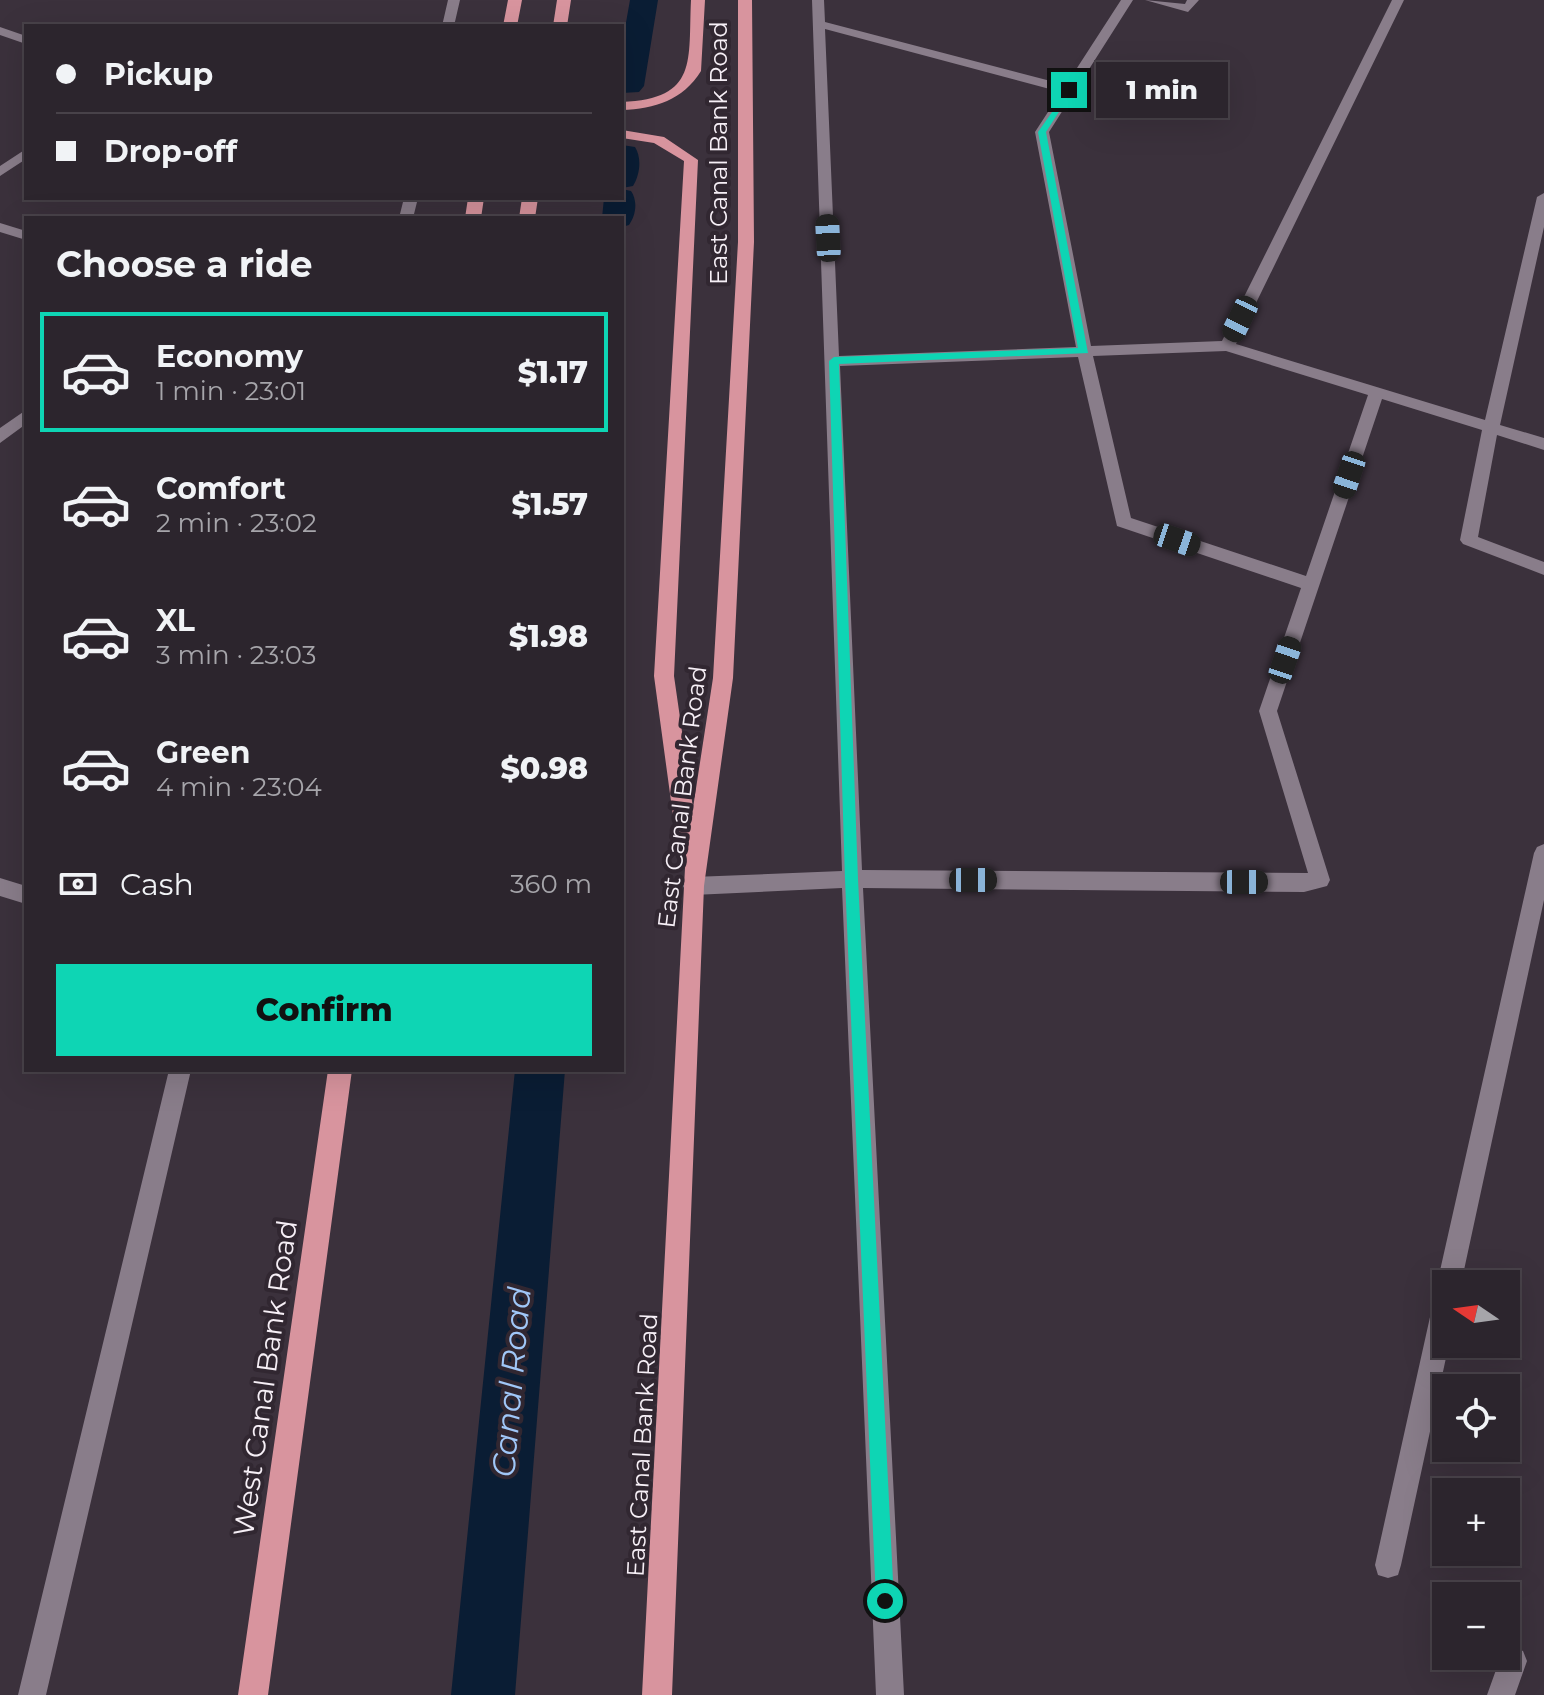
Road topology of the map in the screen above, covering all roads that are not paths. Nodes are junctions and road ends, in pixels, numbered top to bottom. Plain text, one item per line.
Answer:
1 (454, 0) edge
2 (515, 0) edge
3 (564, 0) edge
4 (698, 0) edge
5 (745, 0) edge
6 (818, 0) edge
7 (1127, 0) edge
8 (1151, 0) edge
9 (1193, 0) edge
10 (1398, 0) edge
11 (448, 24) edge
12 (510, 24) edge
13 (560, 24) edge
14 (819, 24) junction
15 (0, 32) edge
16 (24, 39) edge
17 (1069, 90) junction
18 (624, 106) edge
19 (624, 134) edge
20 (24, 154) edge
21 (0, 172) edge
22 (1544, 197) edge
23 (0, 227) edge
24 (24, 235) edge
25 (1227, 346) junction
26 (1084, 351) junction
27 (834, 361) junction
28 (1377, 392) junction
29 (24, 417) edge
30 (1491, 427) junction
31 (0, 437) edge
32 (1544, 444) edge
33 (1544, 569) edge
34 (1311, 584) junction
35 (1544, 854) edge
36 (852, 879) junction
37 (693, 886) junction
38 (0, 887) edge
39 (24, 894) edge
40 (180, 1072) edge
41 (340, 1072) edge
42 (1452, 1270) edge
43 (1433, 1358) edge
44 (1388, 1565) dead end
45 (1510, 1670) edge
46 (32, 1695) edge
47 (253, 1695) edge
48 (657, 1695) edge
49 (890, 1695) edge
50 (1501, 1695) edge

1 - 11 street
2 - 12 highway
3 - 13 highway
4 - 18 highway
5 - 37 highway, East Canal Bank Road
6 - 14 street
7 - 17 street
8 - 9 street
10 - 25 street
14 - 17 street
14 - 27 street
15 - 16 street
17 - 26 street
19 - 37 highway
20 - 21 street
22 - 30 street
23 - 24 street
25 - 26 street
25 - 28 street
26 - 27 street
26 - 34 street
27 - 36 street
28 - 30 street
28 - 34 street
29 - 31 street
30 - 32 street
30 - 33 street
34 - 36 street
35 - 42 street
36 - 37 street
36 - 49 street
37 - 48 highway, East Canal Bank Road
38 - 39 street
40 - 46 street
41 - 47 highway, West Canal Bank Road
43 - 44 street
45 - 50 street

